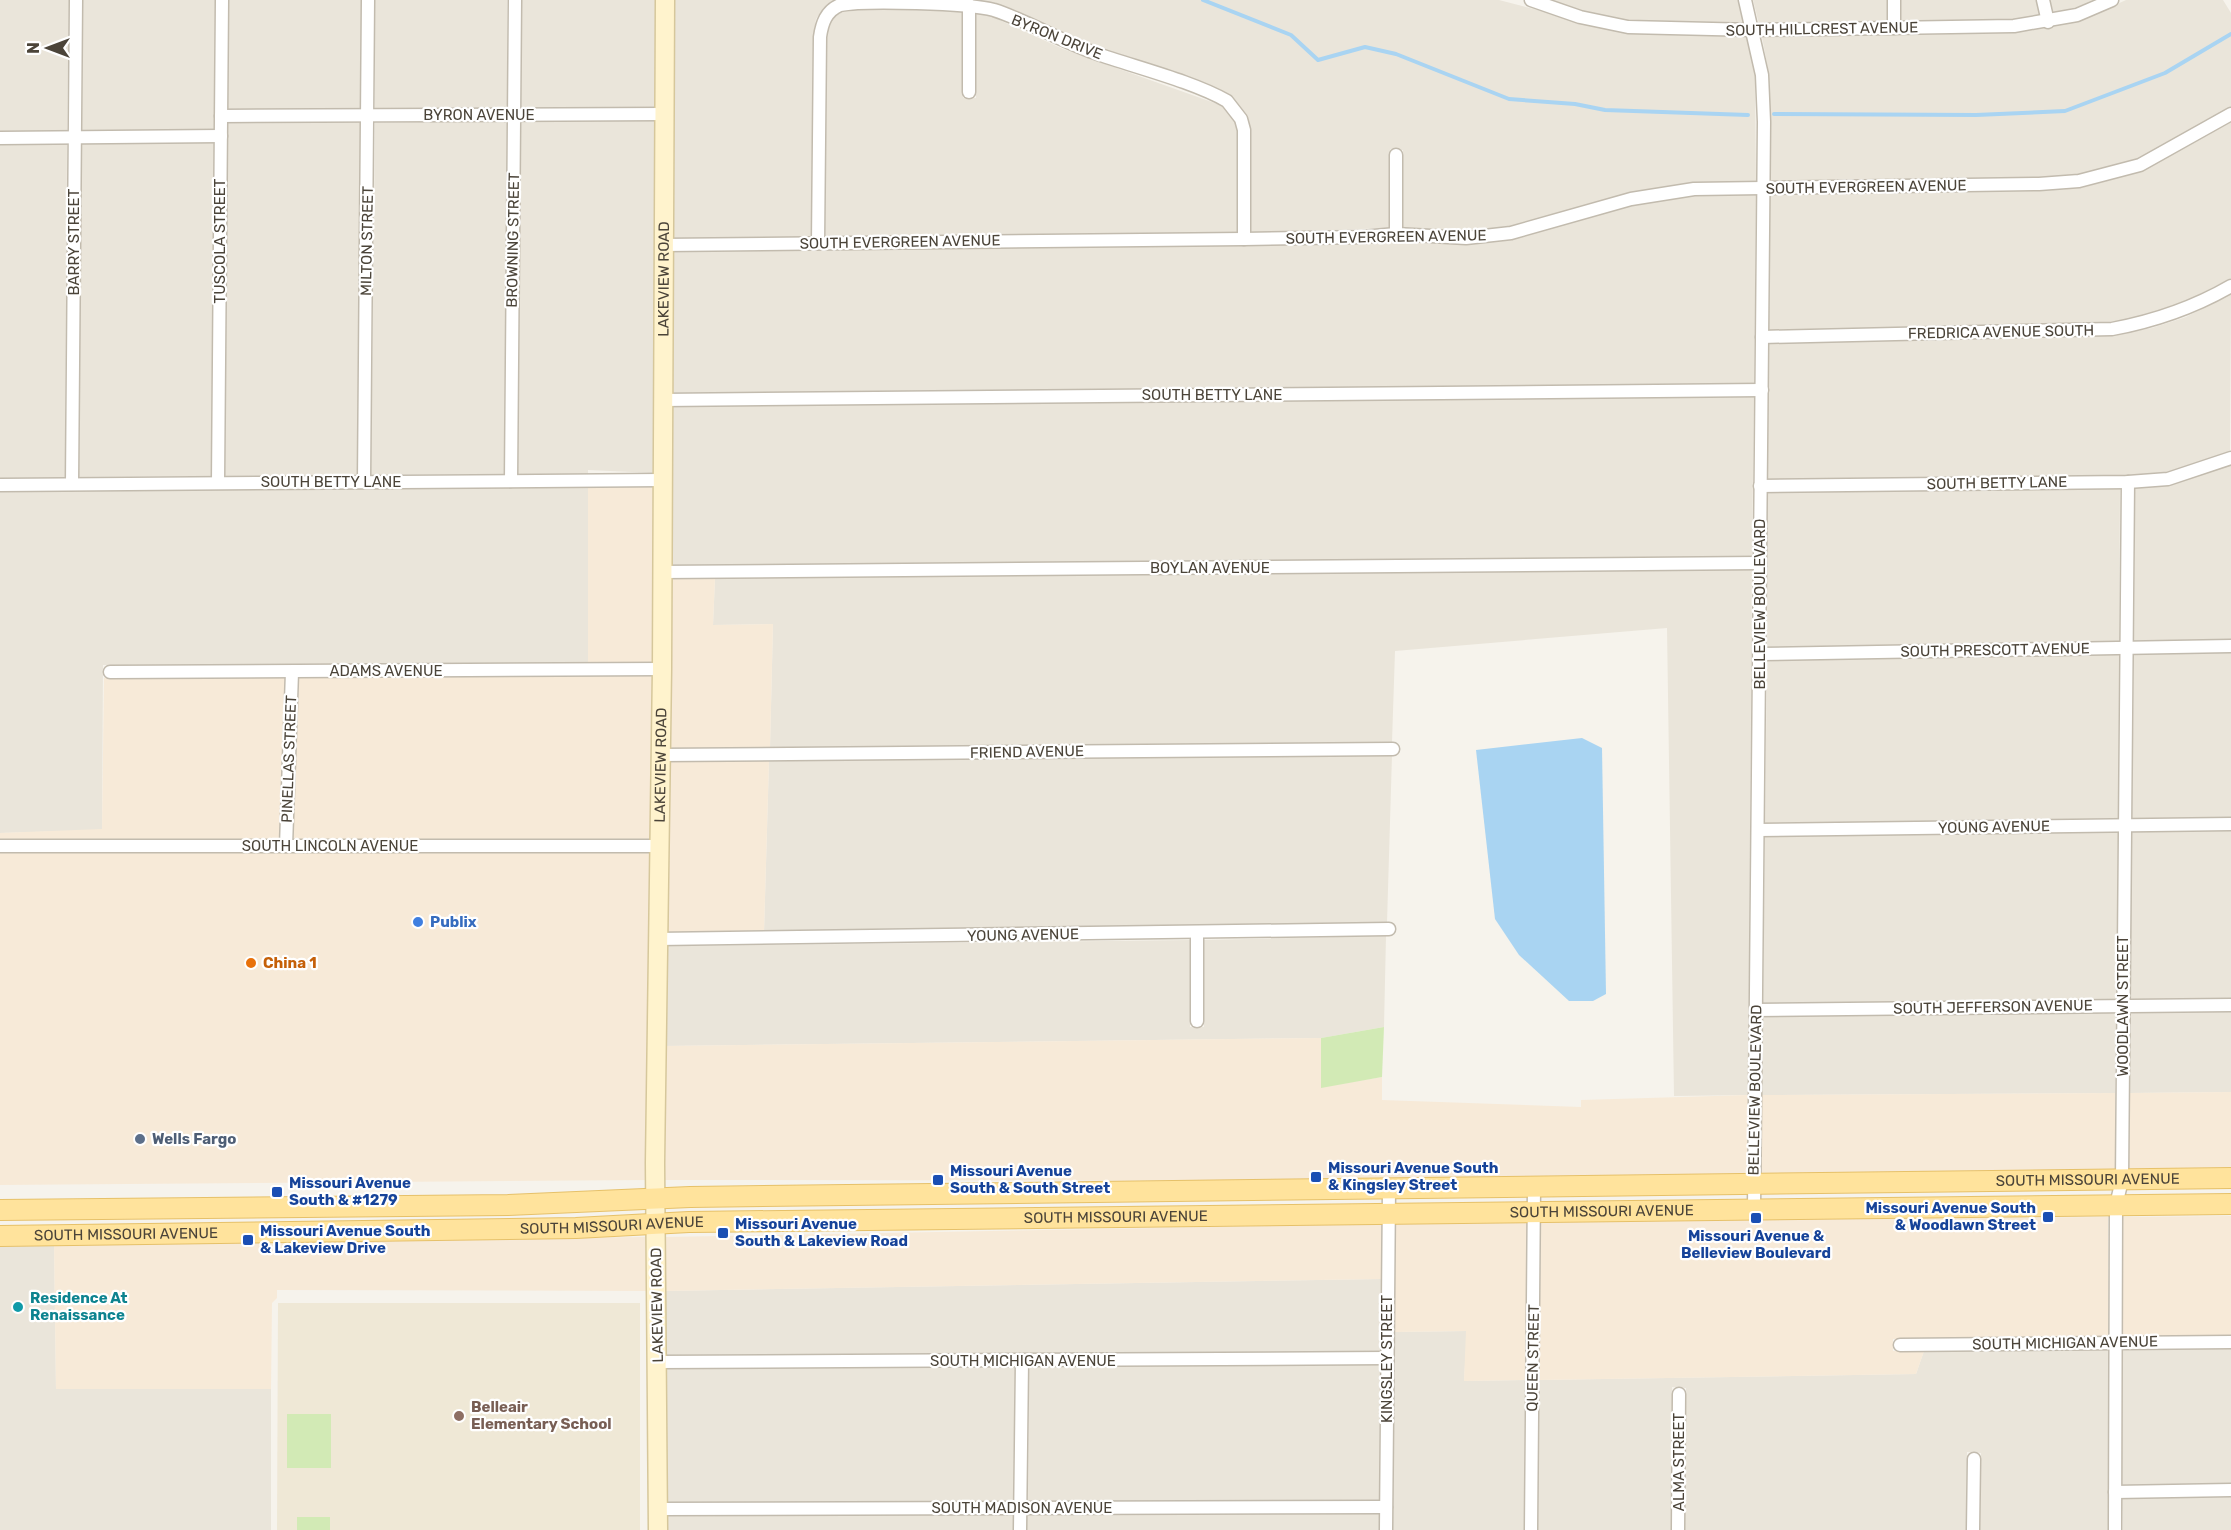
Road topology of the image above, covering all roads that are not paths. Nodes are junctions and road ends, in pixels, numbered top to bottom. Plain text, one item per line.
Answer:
1 (76, 0) edge
2 (222, 0) edge
3 (368, 0) edge
4 (515, 0) edge
5 (665, 0) edge
6 (1531, 0) edge
7 (1746, 0) edge
8 (1894, 0) edge
9 (2043, 0) edge
10 (2112, 0) edge
11 (969, 5) junction
12 (2048, 22) junction
13 (1894, 28) junction
14 (1754, 30) junction
15 (969, 92) dead end
16 (664, 114) junction
17 (2231, 114) edge
18 (514, 115) junction
19 (221, 116) junction
20 (368, 116) junction
21 (221, 136) junction
22 (75, 137) junction
23 (0, 138) edge
24 (1396, 155) dead end
25 (1763, 188) junction
26 (1396, 234) junction
27 (1244, 239) junction
28 (818, 243) junction
29 (663, 245) junction
30 (2231, 286) edge
31 (1762, 337) junction
32 (1762, 390) junction
33 (662, 400) junction
34 (2231, 458) edge
35 (661, 480) junction
36 (364, 481) junction
37 (511, 481) junction
38 (218, 482) junction
39 (2127, 482) junction
40 (72, 484) junction
41 (0, 485) edge
42 (1760, 486) junction
43 (1760, 563) junction
44 (661, 572) junction
45 (2231, 646) edge
46 (2127, 647) junction
47 (1760, 654) junction
48 (662, 669) junction
49 (110, 672) dead end
50 (292, 672) junction
51 (1393, 749) dead end
52 (661, 755) junction
53 (2231, 824) edge
54 (2125, 825) junction
55 (1758, 830) junction
56 (0, 846) edge
57 (286, 846) junction
58 (660, 846) junction
59 (1389, 929) dead end
60 (1197, 934) junction
61 (658, 939) junction
62 (2231, 1005) edge
63 (2123, 1006) junction
64 (1756, 1010) junction
65 (1197, 1021) dead end
66 (2231, 1178) edge
67 (2122, 1180) junction
68 (1754, 1184) junction
69 (1534, 1187) junction
70 (1389, 1189) junction
71 (656, 1199) junction
72 (2231, 1204) edge
73 (2116, 1205) junction
74 (1754, 1209) junction
75 (0, 1210) edge
76 (1534, 1212) junction
77 (1389, 1213) junction
78 (656, 1224) junction
79 (0, 1236) edge
80 (2115, 1342) junction
81 (2231, 1342) edge
82 (1900, 1345) dead end
83 (1387, 1358) junction
84 (1022, 1361) junction
85 (658, 1362) junction
86 (1679, 1394) dead end
87 (1974, 1459) dead end
88 (2231, 1490) edge
89 (2115, 1492) junction
90 (1386, 1507) junction
91 (1020, 1508) junction
92 (658, 1509) junction
93 (658, 1530) edge
94 (1020, 1530) edge
95 (1386, 1530) edge
96 (1531, 1530) edge
97 (1678, 1530) edge
98 (1973, 1530) edge
99 (2115, 1530) edge

1 - 22 street, BARRY STREET
2 - 19 street, TUSCOLA STREET
3 - 20 street, MILTON STREET
4 - 18 street, BROWNING STREET
5 - 16 street, LAKEVIEW ROAD
6 - 14 street, SOUTH HILLCREST AVENUE
7 - 14 street, BELLEVIEW BOULEVARD
8 - 13 street
9 - 12 street
10 - 12 street, SOUTH HILLCREST AVENUE
11 - 15 street
11 - 27 street, BYRON DRIVE
11 - 28 street, BYRON DRIVE
12 - 13 street, SOUTH HILLCREST AVENUE
13 - 14 street, SOUTH HILLCREST AVENUE
14 - 25 street, BELLEVIEW BOULEVARD
16 - 18 street, BYRON AVENUE
16 - 29 street, LAKEVIEW ROAD
17 - 25 street, SOUTH EVERGREEN AVENUE
18 - 20 street, BYRON AVENUE
18 - 37 street, BROWNING STREET
19 - 20 street, BYRON AVENUE
19 - 21 street, TUSCOLA STREET
20 - 36 street, MILTON STREET
21 - 22 street
21 - 38 street, TUSCOLA STREET
22 - 23 street
22 - 40 street, BARRY STREET
24 - 26 street
25 - 26 street, SOUTH EVERGREEN AVENUE
25 - 31 street, BELLEVIEW BOULEVARD
26 - 27 street, SOUTH EVERGREEN AVENUE
27 - 28 street, SOUTH EVERGREEN AVENUE
28 - 29 street, SOUTH EVERGREEN AVENUE
29 - 33 street, LAKEVIEW ROAD
30 - 31 street, FREDRICA AVENUE SOUTH
31 - 32 street, BELLEVIEW BOULEVARD
32 - 33 street, SOUTH BETTY LANE
32 - 42 street, BELLEVIEW BOULEVARD
33 - 35 street, LAKEVIEW ROAD
34 - 39 street, SOUTH BETTY LANE
35 - 37 street, SOUTH BETTY LANE
35 - 44 street, LAKEVIEW ROAD
36 - 37 street, SOUTH BETTY LANE
36 - 38 street, SOUTH BETTY LANE
38 - 40 street, SOUTH BETTY LANE
39 - 42 street, SOUTH BETTY LANE
39 - 46 street, WOODLAWN STREET
40 - 41 street, SOUTH BETTY LANE
42 - 43 street, BELLEVIEW BOULEVARD
43 - 44 street, BOYLAN AVENUE
43 - 47 street, BELLEVIEW BOULEVARD
44 - 48 street, LAKEVIEW ROAD
45 - 46 street, SOUTH PRESCOTT AVENUE
46 - 47 street, SOUTH PRESCOTT AVENUE
46 - 54 street, WOODLAWN STREET
47 - 55 street, BELLEVIEW BOULEVARD
48 - 50 street, ADAMS AVENUE
48 - 52 street, LAKEVIEW ROAD
49 - 50 street, ADAMS AVENUE
50 - 57 street, PINELLAS STREET
51 - 52 street, FRIEND AVENUE
52 - 58 street, LAKEVIEW ROAD
53 - 54 street, YOUNG AVENUE
54 - 55 street, YOUNG AVENUE
54 - 63 street, WOODLAWN STREET
55 - 64 street, BELLEVIEW BOULEVARD
56 - 57 street, SOUTH LINCOLN AVENUE
57 - 58 street, SOUTH LINCOLN AVENUE
58 - 61 street, LAKEVIEW ROAD
59 - 60 street, YOUNG AVENUE
60 - 61 street, YOUNG AVENUE
60 - 65 street
61 - 71 street, LAKEVIEW ROAD
62 - 63 street, SOUTH JEFFERSON AVENUE
63 - 64 street, SOUTH JEFFERSON AVENUE
63 - 67 street, WOODLAWN STREET
64 - 68 street, BELLEVIEW BOULEVARD
66 - 67 main road, SOUTH MISSOURI AVENUE
67 - 68 main road, SOUTH MISSOURI AVENUE
67 - 73 street, WOODLAWN STREET
68 - 69 main road, SOUTH MISSOURI AVENUE
68 - 74 street, BELLEVIEW BOULEVARD
69 - 70 main road, SOUTH MISSOURI AVENUE
69 - 76 street, QUEEN STREET
70 - 71 main road, SOUTH MISSOURI AVENUE
70 - 77 street, KINGSLEY STREET
71 - 75 main road, SOUTH MISSOURI AVENUE
71 - 78 street, LAKEVIEW ROAD
72 - 73 main road, SOUTH MISSOURI AVENUE
73 - 74 main road, SOUTH MISSOURI AVENUE
73 - 80 street, WOODLAWN STREET
74 - 76 main road, SOUTH MISSOURI AVENUE
76 - 77 main road, SOUTH MISSOURI AVENUE
76 - 96 street, QUEEN STREET
77 - 78 main road, SOUTH MISSOURI AVENUE
77 - 83 street, KINGSLEY STREET
78 - 79 main road, SOUTH MISSOURI AVENUE
78 - 85 street, LAKEVIEW ROAD
80 - 81 street, SOUTH MICHIGAN AVENUE
80 - 82 street, SOUTH MICHIGAN AVENUE
80 - 89 street, WOODLAWN STREET
83 - 84 street, SOUTH MICHIGAN AVENUE
83 - 90 street, KINGSLEY STREET
84 - 85 street, SOUTH MICHIGAN AVENUE
84 - 91 street
85 - 92 street, LAKEVIEW ROAD
86 - 97 street, ALMA STREET
87 - 98 street
88 - 89 street
89 - 99 street, WOODLAWN STREET
90 - 91 street, SOUTH MADISON AVENUE
90 - 95 street, KINGSLEY STREET
91 - 92 street, SOUTH MADISON AVENUE
91 - 94 street
92 - 93 street, LAKEVIEW ROAD

